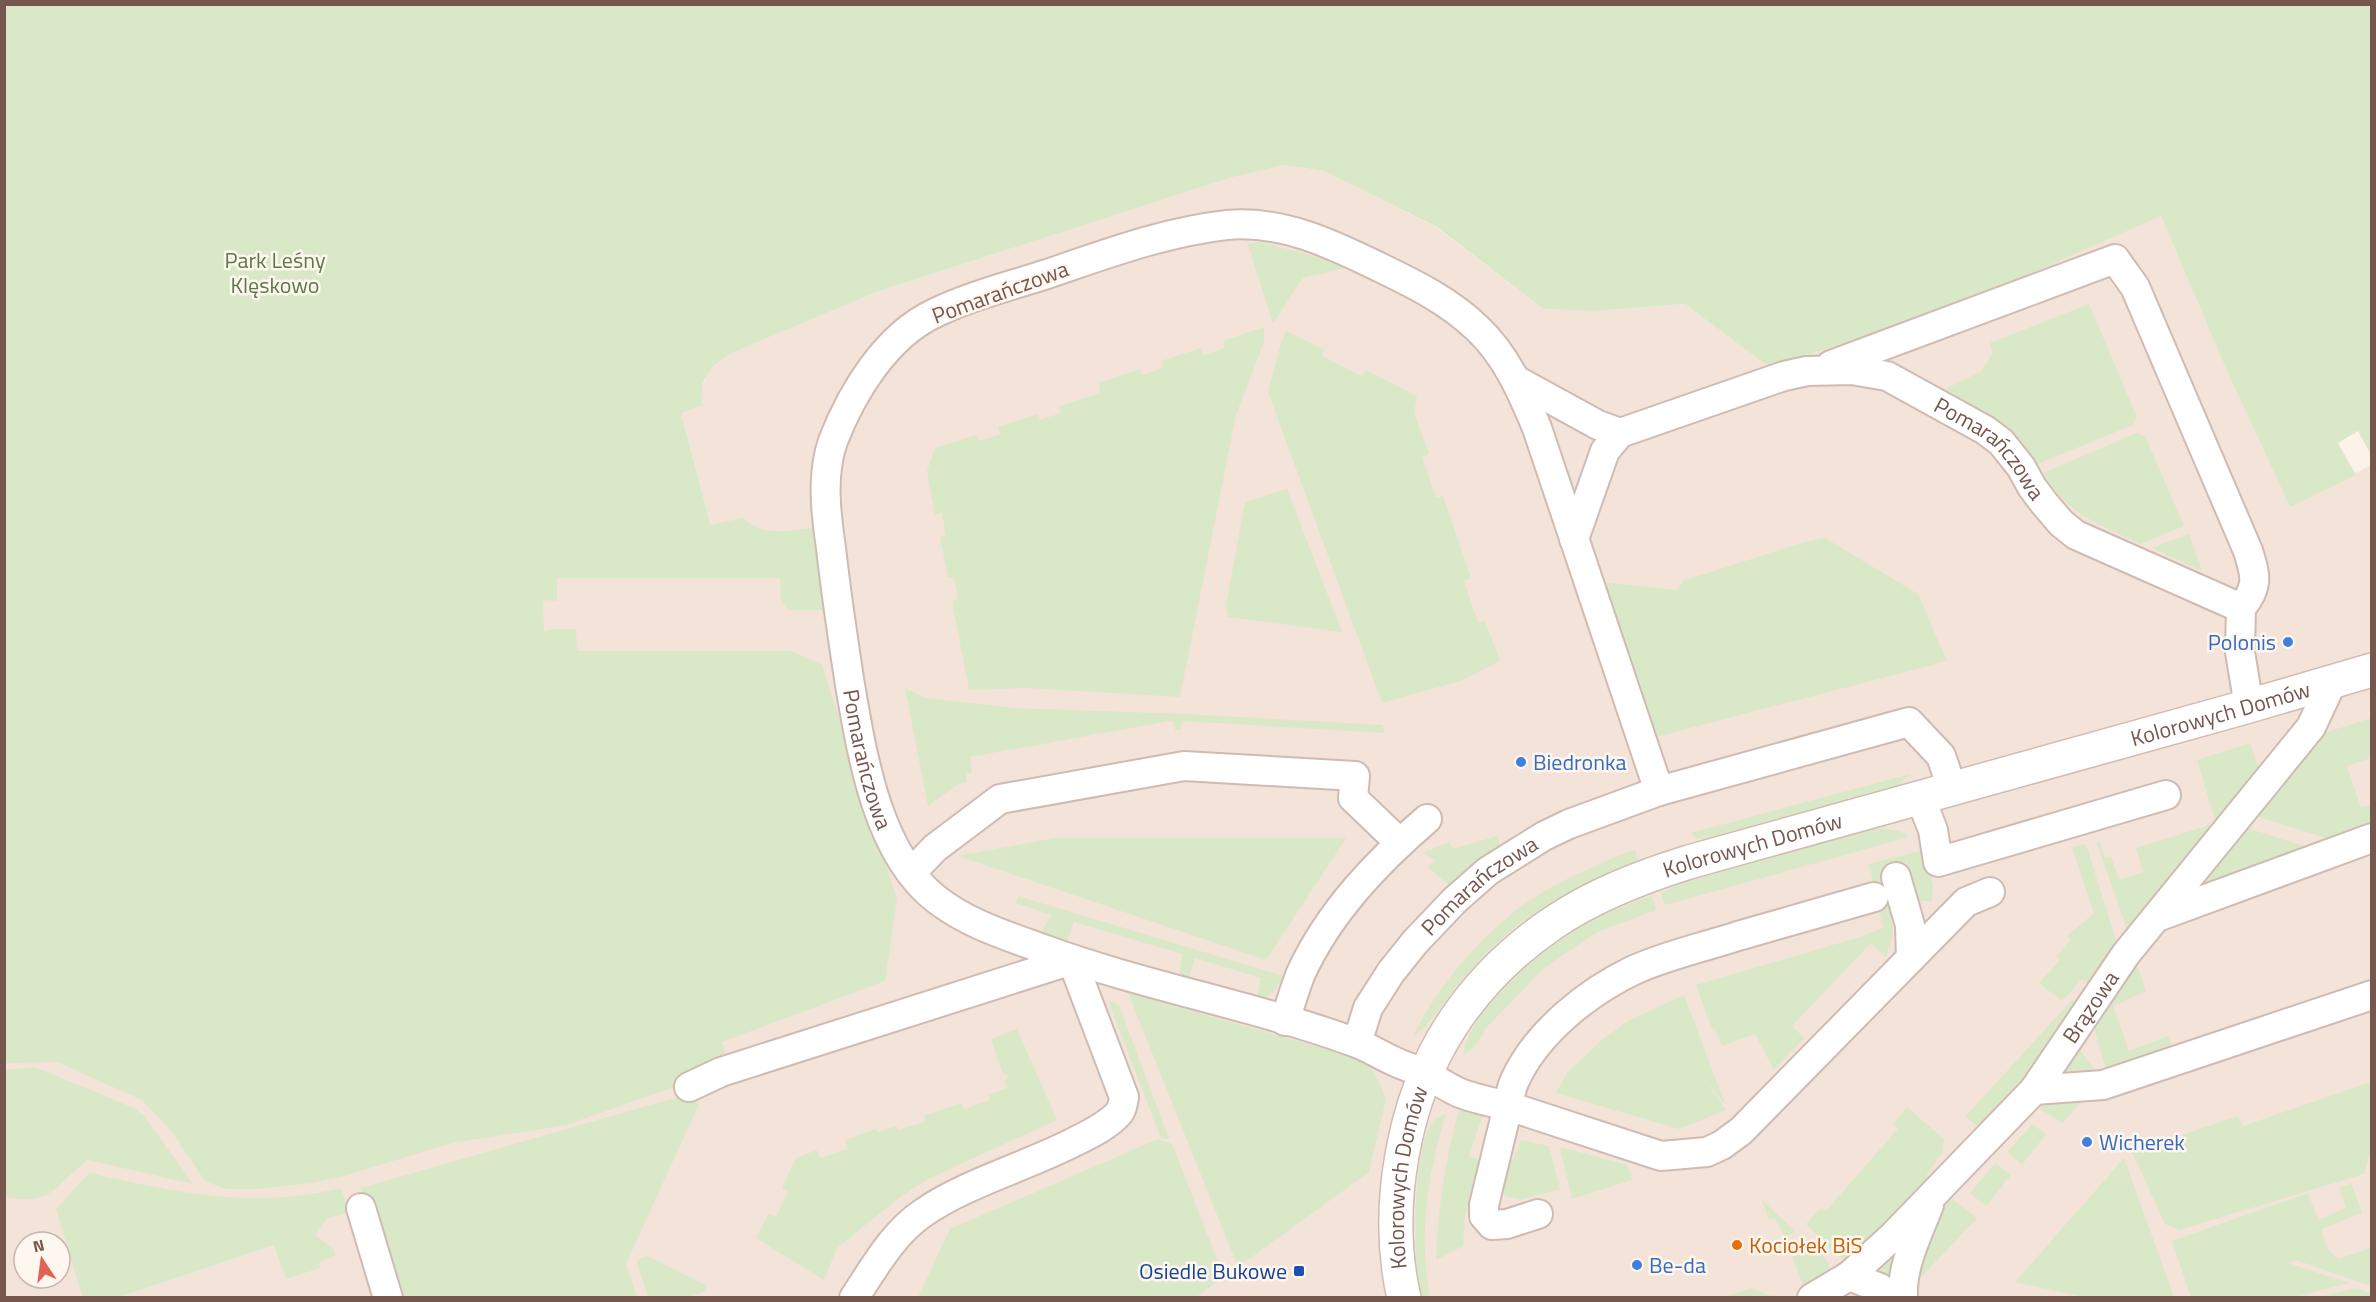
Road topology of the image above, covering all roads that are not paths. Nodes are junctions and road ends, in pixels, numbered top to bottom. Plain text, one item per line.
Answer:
1 (1807, 371) junction
2 (1516, 380) junction
3 (1620, 433) junction
4 (1574, 539) junction
5 (2241, 608) junction
6 (2370, 674) edge
7 (2332, 682) junction
8 (2249, 706) junction
9 (1952, 788) junction
10 (1659, 791) junction
11 (2166, 795) dead end
12 (1920, 797) junction
13 (1427, 819) dead end
14 (2372, 838) edge
15 (1400, 843) junction
16 (911, 873) junction
17 (1896, 877) dead end
18 (1990, 892) dead end
19 (1874, 897) dead end
20 (2156, 918) junction
21 (1911, 958) junction
22 (1072, 960) junction
23 (2372, 995) edge
24 (1285, 1021) junction
25 (1357, 1043) junction
26 (1426, 1075) junction
27 (689, 1087) dead end
28 (2034, 1090) junction
29 (1508, 1106) junction
30 (1933, 1193) junction
31 (361, 1208) dead end
32 (1538, 1214) dead end
33 (1849, 1276) junction
34 (388, 1298) edge
35 (854, 1298) edge
36 (1404, 1298) edge
37 (1812, 1298) edge
38 (1893, 1298) edge
39 (1903, 1298) edge

1 - 3 street, Pomarańczowa
1 - 5 street, Pomarańczowa
1 - 5 street
2 - 3 street, Pomarańczowa
2 - 4 street, Pomarańczowa
2 - 16 street, Pomarańczowa
3 - 4 street
4 - 10 street, Pomarańczowa
5 - 8 street
6 - 7 street, Kolorowych Domów
7 - 8 street, Kolorowych Domów
7 - 20 street, Brązowa
8 - 9 street, Kolorowych Domów
9 - 10 street, Pomarańczowa
9 - 12 street, Kolorowych Domów
10 - 25 street, Pomarańczowa
11 - 12 street
12 - 26 street, Kolorowych Domów
13 - 15 street
14 - 20 street
15 - 16 street
15 - 24 street
16 - 22 street, Pomarańczowa
17 - 21 street
18 - 21 street, Pomarańczowa
19 - 29 street
20 - 28 street, Brązowa
21 - 29 street, Pomarańczowa
22 - 24 street, Pomarańczowa
22 - 27 street
22 - 35 street
23 - 28 street
24 - 25 street, Pomarańczowa
25 - 26 street, Pomarańczowa
26 - 29 street, Pomarańczowa
26 - 36 street, Kolorowych Domów
28 - 30 street, Brązowa
29 - 32 street
30 - 33 street, Brązowa
30 - 39 street
31 - 34 street
33 - 37 street, Brązowa
33 - 38 street

